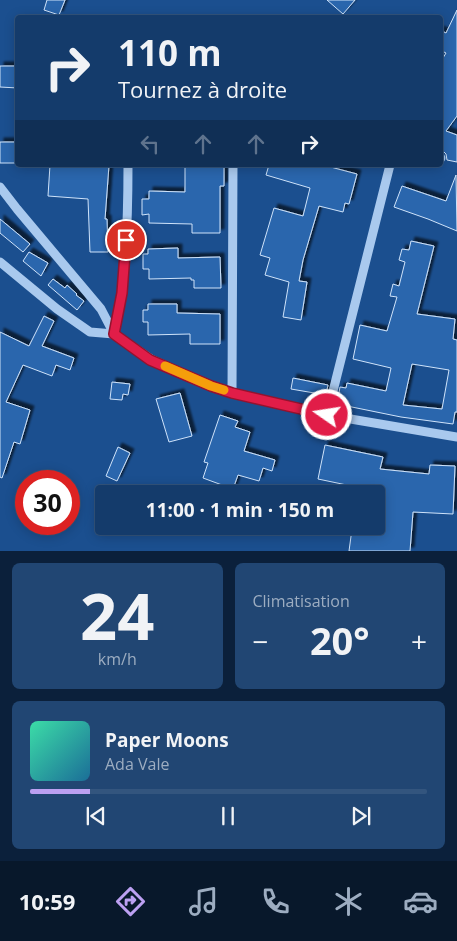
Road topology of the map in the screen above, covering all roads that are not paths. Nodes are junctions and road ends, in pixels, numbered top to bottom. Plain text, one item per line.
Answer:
1 (128, 167) edge
2 (233, 167) edge
3 (389, 167) edge
4 (0, 187) edge
5 (0, 262) edge
6 (114, 334) junction
7 (232, 393) junction
8 (327, 415) junction
9 (457, 437) edge

1 - 6 street
2 - 7 street
3 - 8 street
4 - 6 street
5 - 6 street
6 - 7 street
7 - 8 street
8 - 9 street

